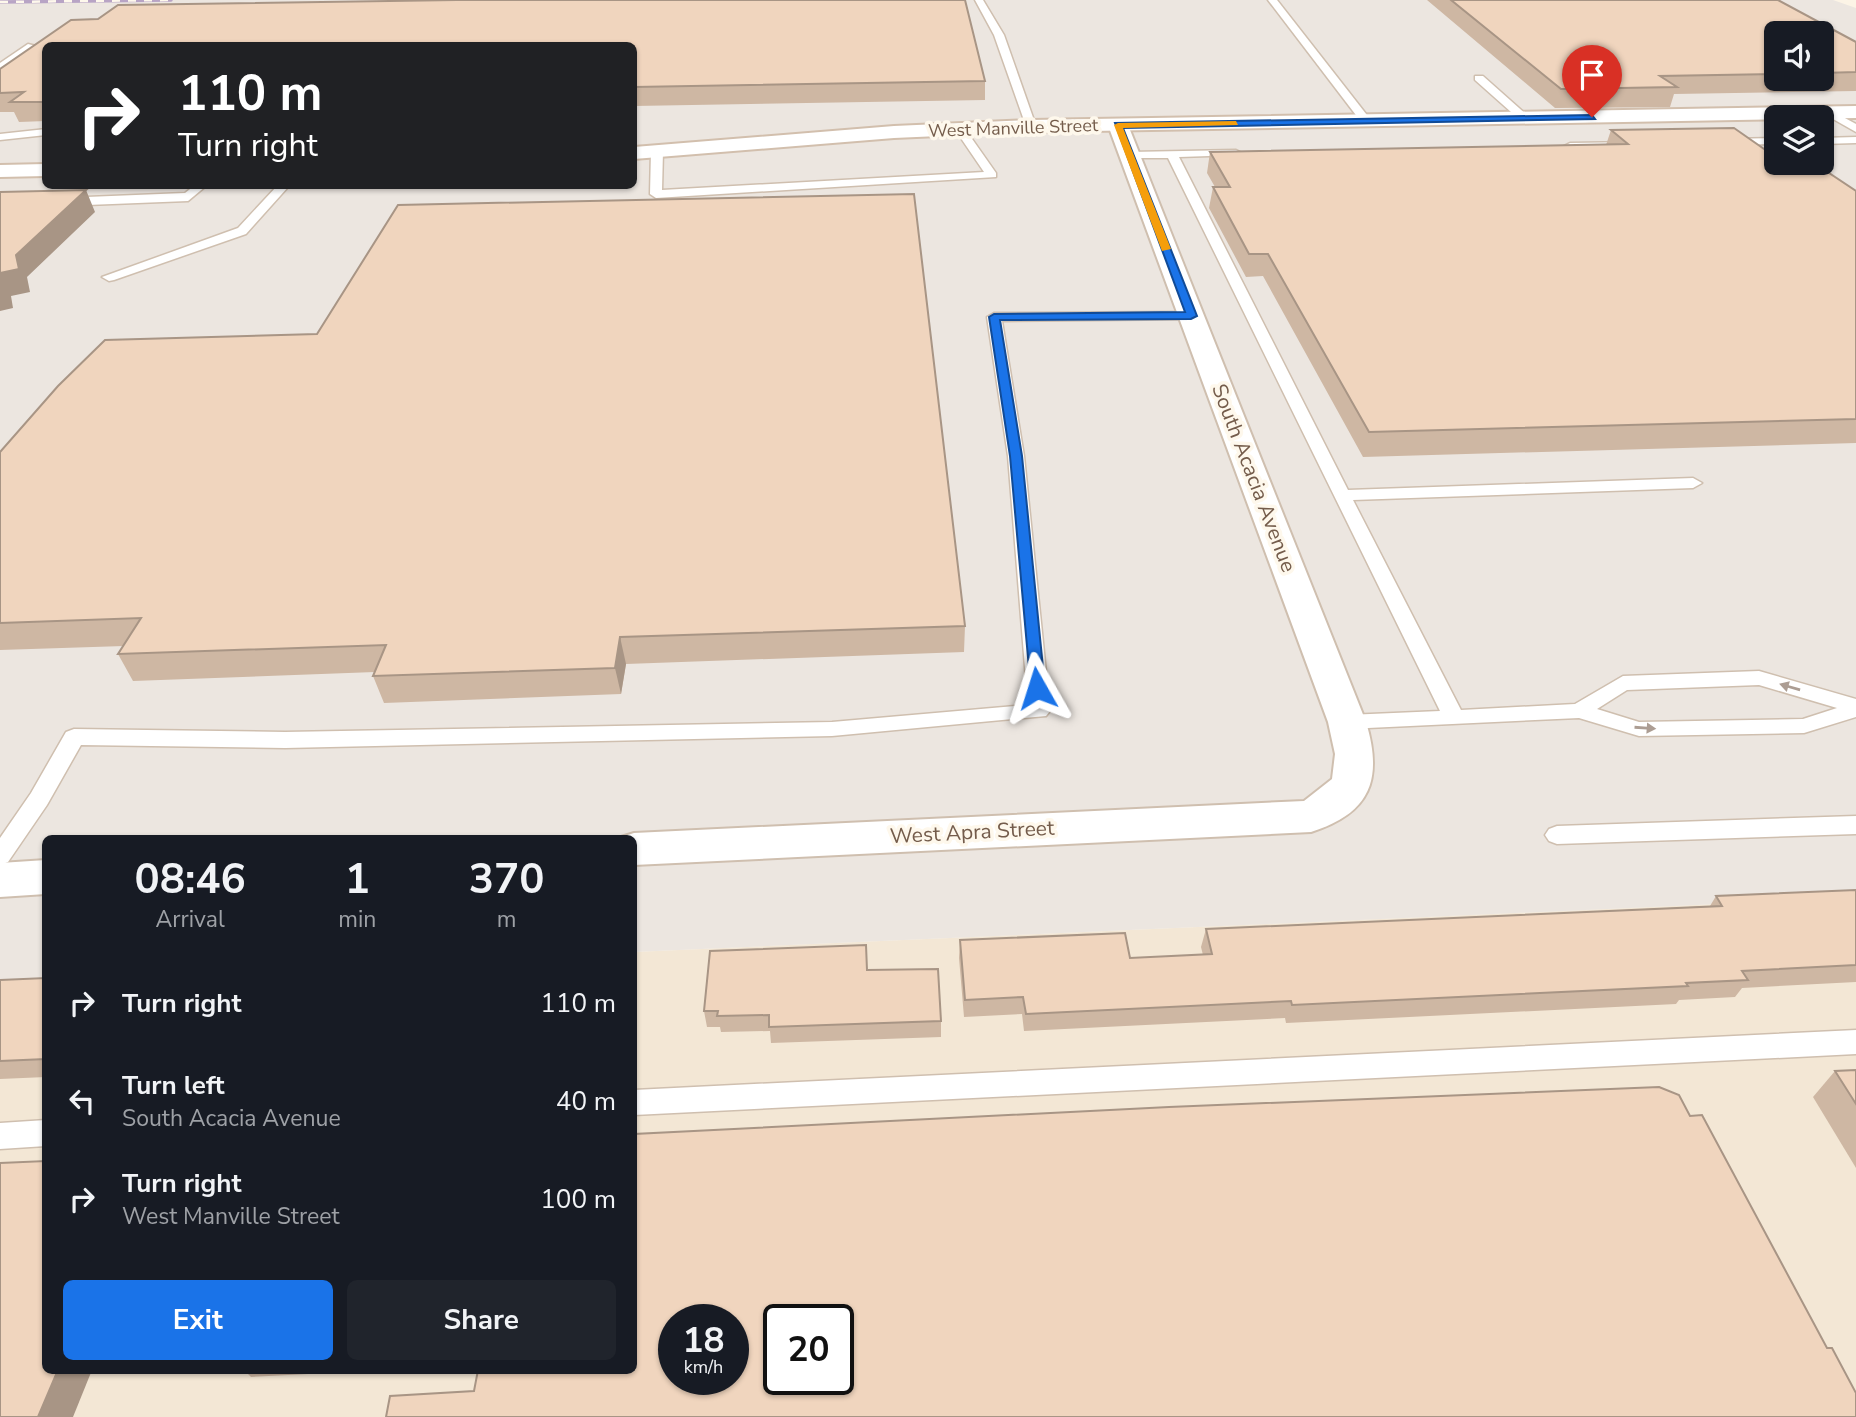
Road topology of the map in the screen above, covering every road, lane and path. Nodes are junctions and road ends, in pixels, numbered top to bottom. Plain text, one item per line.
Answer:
1 (979, 0) edge
2 (1272, 0) edge
3 (31, 46) edge
4 (0, 67) edge
5 (1479, 78) dead end
6 (1856, 112) edge
7 (1834, 113) edge
8 (1764, 114) edge
9 (1834, 115) edge
10 (1524, 118) junction
11 (1366, 121) junction
12 (1031, 125) junction
13 (1118, 125) junction
14 (959, 128) junction
15 (1856, 129) edge
16 (42, 132) edge
17 (0, 137) edge
18 (1856, 140) edge
19 (1764, 141) edge
20 (1834, 141) edge
21 (1709, 142) edge
22 (1642, 144) edge
23 (1561, 146) edge
24 (657, 152) junction
25 (637, 153) edge
26 (1245, 153) edge
27 (1172, 154) junction
28 (1130, 155) junction
29 (42, 170) edge
30 (0, 171) edge
31 (197, 189) edge
32 (280, 189) edge
33 (50, 202) edge
34 (109, 277) dead end
35 (1191, 316) junction
36 (1693, 483) dead end
37 (1342, 495) junction
38 (1856, 708) edge
39 (1579, 711) junction
40 (1454, 718) junction
41 (1347, 722) junction
42 (1311, 816) joint
43 (1856, 825) edge
44 (1557, 835) dead end
45 (637, 849) edge
46 (0, 856) edge
47 (42, 877) edge
48 (0, 880) edge
49 (1856, 1042) edge
50 (637, 1103) edge
51 (42, 1133) edge
52 (0, 1136) edge

1 - 12 lane
2 - 11 lane
3 - 4 lane
5 - 10 lane
6 - 7 street, West Manville Street
8 - 10 street, West Manville Street
9 - 15 lane
10 - 11 street, West Manville Street
11 - 13 street, West Manville Street
12 - 13 street, West Manville Street
12 - 14 street, West Manville Street
13 - 28 street, South Acacia Avenue
14 - 24 street, West Manville Street
14 - 24 lane
16 - 17 lane
18 - 20 lane
19 - 21 lane
22 - 23 lane
24 - 25 street, West Manville Street
26 - 27 lane
27 - 28 lane
27 - 37 lane
28 - 35 street, South Acacia Avenue
29 - 30 street
31 - 33 lane
32 - 34 lane
35 - 41 street, South Acacia Avenue
35 - 46 lane
36 - 37 lane
37 - 40 lane
39 -> 38 lane
38 -> 39 lane
39 - 40 lane
40 - 41 lane
41 - 42 street, South Acacia Avenue
42 - 45 street, West Apra Street
43 - 44 lane
47 - 48 street
49 - 50 lane
51 - 52 lane

